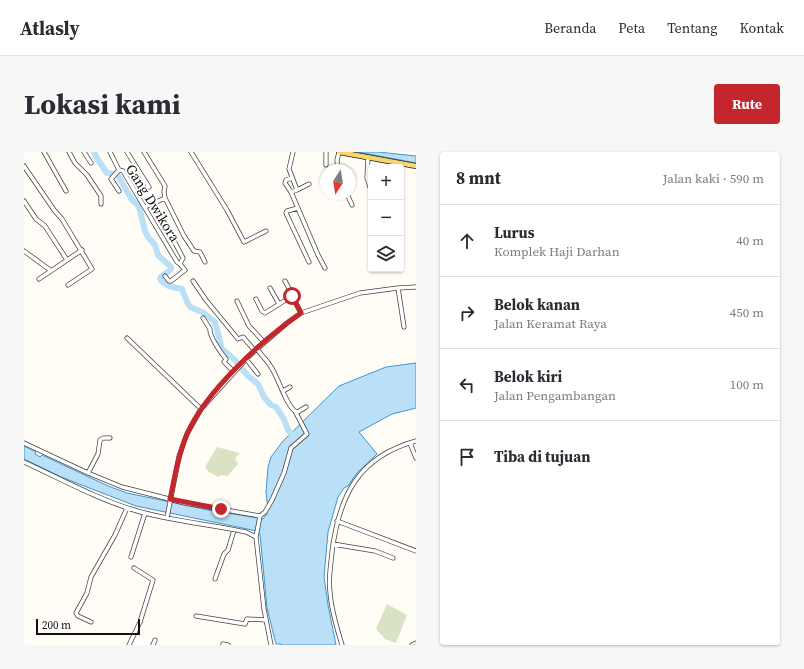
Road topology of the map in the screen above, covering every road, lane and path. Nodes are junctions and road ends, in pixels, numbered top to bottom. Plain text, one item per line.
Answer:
1 (44, 152) edge
2 (69, 152) edge
3 (84, 152) edge
4 (110, 152) edge
5 (126, 152) edge
6 (144, 152) edge
7 (191, 152) edge
8 (293, 152) edge
9 (326, 152) edge
10 (339, 152) edge
11 (358, 153) edge
12 (368, 157) junction
13 (90, 163) dead end
14 (326, 164) edge
15 (337, 164) edge
16 (24, 166) edge
17 (416, 166) edge
18 (118, 170) junction
19 (292, 178) junction
20 (368, 181) edge
21 (309, 184) dead end
22 (149, 187) dead end
23 (297, 190) junction
24 (66, 191) dead end
25 (118, 191) dead end
26 (291, 192) junction
27 (165, 198) junction
28 (350, 200) edge
29 (24, 201) edge
30 (154, 203) junction
31 (101, 204) dead end
32 (352, 205) dead end
33 (145, 207) junction
34 (298, 208) junction
35 (266, 231) dead end
36 (82, 250) junction
37 (24, 251) edge
38 (66, 260) junction
39 (205, 262) dead end
40 (309, 262) dead end
41 (180, 264) junction
42 (325, 268) dead end
43 (50, 270) junction
44 (166, 276) dead end
45 (39, 279) dead end
46 (193, 281) dead end
47 (285, 281) dead end
48 (68, 285) dead end
49 (416, 287) edge
50 (270, 288) dead end
51 (398, 288) junction
52 (292, 296) junction
53 (256, 299) dead end
54 (236, 301) dead end
55 (279, 304) junction
56 (301, 313) junction
57 (203, 318) dead end
58 (404, 327) dead end
59 (127, 338) dead end
60 (264, 342) junction
61 (256, 350) junction
62 (246, 359) junction
63 (234, 372) junction
64 (258, 374) dead end
65 (290, 387) dead end
66 (283, 391) junction
67 (306, 407) dead end
68 (201, 409) junction
69 (296, 413) junction
70 (110, 438) dead end
71 (416, 441) edge
72 (24, 443) edge
73 (410, 443) junction
74 (416, 458) edge
75 (24, 462) edge
76 (88, 473) junction
77 (170, 500) junction
78 (127, 508) junction
79 (145, 513) junction
80 (167, 516) junction
81 (260, 516) junction
82 (337, 521) junction
83 (234, 530) junction
84 (257, 534) junction
85 (333, 544) junction
86 (416, 551) edge
87 (132, 556) dead end
88 (393, 558) dead end
89 (134, 568) dead end
90 (215, 579) dead end
91 (196, 616) dead end
92 (266, 620) junction
93 (91, 622) dead end
94 (155, 640) dead end
95 (416, 643) edge
96 (223, 644) edge
97 (129, 645) edge
98 (153, 645) edge
99 (228, 645) edge
100 (271, 645) edge
101 (342, 645) edge
102 (412, 645) edge

1 - 24 street
2 - 31 street
3 - 13 street
4 - 18 street, Gang Dwikora
5 - 22 street
6 - 27 street
7 - 35 street
8 - 19 street
9 - 14 street
10 - 11 main road
10 - 15 street
11 - 12 main road
12 - 17 main road
12 - 20 street
16 - 36 street
18 - 25 street
18 - 33 street, Gang Dwikora
19 - 23 street
19 - 26 street
21 - 23 street
23 - 26 street
26 - 34 street
27 - 30 street
27 - 39 street
28 - 32 street
29 - 38 street
30 - 33 street
30 - 41 street
33 - 41 street, Gang Dwikora
34 - 40 street
34 - 42 street
36 - 38 street
36 - 48 street
37 - 43 street
38 - 43 street
41 - 44 street, Gang Dwikora
43 - 45 street
46 - 61 street
47 - 52 street
49 - 51 street
50 - 55 street
51 - 56 street
51 - 58 street
52 - 55 street
52 - 56 street
53 - 55 street
54 - 60 street
56 - 60 street
57 - 63 street
59 - 68 street
60 - 61 street
61 - 62 street
61 - 66 street
62 - 63 street
62 - 64 street
63 - 68 street
65 - 66 street
66 - 69 street
67 - 69 street
68 - 77 street
69 - 81 street
70 - 76 street
71 - 73 street
72 - 76 street
73 - 74 street
73 - 82 street
75 - 78 street
76 - 77 street
77 - 80 street
77 - 81 street
78 - 79 street
78 - 93 street
79 - 80 street
79 - 87 street
80 - 83 street
81 - 84 street
82 - 85 street
82 - 86 street
83 - 84 street
83 - 90 street
84 - 92 street
85 - 88 street
85 - 101 street
89 - 97 street
91 - 92 street
92 - 100 street
94 - 98 street
95 - 102 street
96 - 99 street

